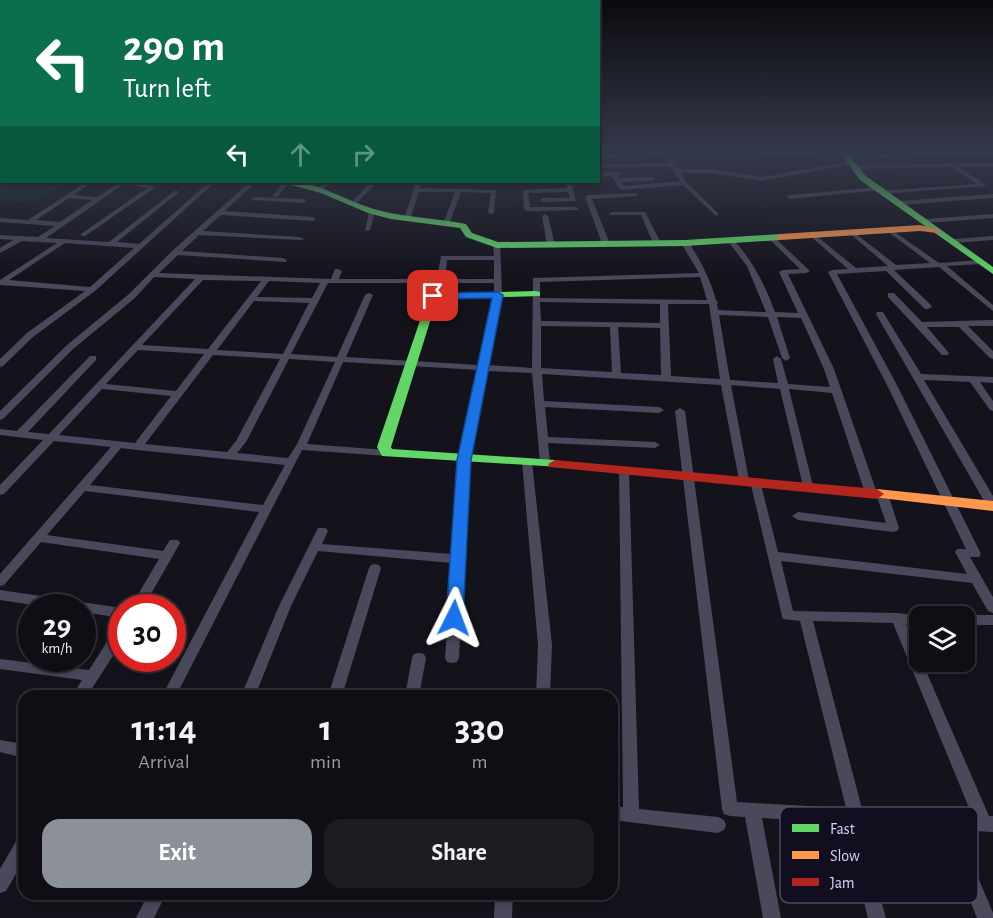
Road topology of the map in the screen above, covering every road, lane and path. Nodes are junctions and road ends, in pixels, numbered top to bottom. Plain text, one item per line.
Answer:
1 (70, 194) edge
2 (106, 194) edge
3 (143, 194) edge
4 (174, 194) edge
5 (199, 194) edge
6 (241, 194) edge
7 (312, 194) edge
8 (333, 194) edge
9 (363, 194) edge
10 (415, 194) edge
11 (458, 194) edge
12 (494, 194) edge
13 (525, 194) edge
14 (572, 194) edge
15 (697, 194) edge
16 (831, 194) edge
17 (886, 194) edge
18 (635, 195) dead end
19 (67, 196) junction
20 (993, 196) edge
21 (790, 197) dead end
22 (99, 199) junction
23 (254, 200) dead end
24 (543, 201) dead end
25 (899, 203) junction
26 (353, 204) junction
27 (576, 209) dead end
28 (372, 212) junction
29 (492, 212) dead end
30 (219, 213) junction
31 (612, 214) dead end
32 (716, 214) dead end
33 (545, 216) dead end
34 (993, 216) edge
35 (314, 219) dead end
36 (407, 219) junction
37 (0, 220) edge
38 (925, 221) junction
39 (29, 222) junction
40 (62, 224) junction
41 (446, 224) junction
42 (368, 230) dead end
43 (889, 230) junction
44 (936, 230) junction
45 (851, 232) junction
46 (197, 233) junction
47 (811, 234) junction
48 (83, 235) dead end
49 (0, 237) edge
50 (771, 237) junction
51 (21, 238) junction
52 (993, 238) edge
53 (40, 239) junction
54 (300, 239) dead end
55 (731, 240) junction
56 (64, 241) junction
57 (953, 241) junction
58 (657, 243) junction
59 (685, 243) junction
60 (111, 244) junction
61 (606, 244) junction
62 (551, 245) junction
63 (140, 246) junction
64 (0, 251) edge
65 (497, 251) junction
66 (175, 254) junction
67 (283, 260) dead end
68 (987, 261) edge
69 (939, 265) junction
70 (892, 268) junction
71 (338, 270) dead end
72 (855, 271) junction
73 (993, 271) edge
74 (152, 275) junction
75 (703, 275) junction
76 (200, 278) junction
77 (267, 279) junction
78 (441, 280) junction
79 (329, 281) junction
80 (0, 282) edge
81 (498, 288) junction
82 (92, 289) junction
83 (891, 295) dead end
84 (369, 296) dead end
85 (536, 297) junction
86 (255, 299) dead end
87 (315, 301) junction
88 (664, 302) junction
89 (715, 307) junction
90 (928, 307) dead end
91 (993, 309) edge
92 (771, 314) junction
93 (880, 314) dead end
94 (804, 316) junction
95 (536, 323) junction
96 (993, 323) edge
97 (961, 324) junction
98 (614, 325) junction
99 (920, 325) junction
100 (664, 326) junction
101 (136, 347) junction
102 (210, 352) junction
103 (945, 353) dead end
104 (993, 356) edge
105 (93, 358) dead end
106 (285, 358) junction
107 (339, 360) junction
108 (411, 363) junction
109 (0, 364) edge
110 (484, 366) junction
111 (536, 370) junction
112 (617, 375) junction
113 (666, 377) junction
114 (918, 377) junction
115 (973, 379) junction
116 (993, 380) edge
117 (725, 381) junction
118 (100, 386) junction
119 (783, 386) junction
120 (836, 390) junction
121 (178, 394) junction
122 (539, 404) junction
123 (993, 408) edge
124 (659, 410) dead end
125 (680, 411) dead end
126 (0, 417) edge
127 (0, 432) edge
128 (20, 434) junction
129 (53, 437) junction
130 (543, 440) junction
131 (117, 445) junction
132 (655, 445) dead end
133 (137, 447) junction
134 (301, 447) junction
135 (387, 453) junction
136 (229, 456) junction
137 (464, 460) junction
138 (291, 462) junction
139 (527, 462) junction
140 (545, 463) junction
141 (624, 470) junction
142 (689, 475) junction
143 (749, 480) junction
144 (808, 486) junction
145 (81, 487) junction
146 (0, 492) edge
147 (877, 494) junction
148 (948, 501) junction
149 (993, 506) edge
150 (266, 509) junction
151 (798, 516) dead end
152 (322, 531) dead end
153 (37, 538) junction
154 (174, 543) dead end
155 (315, 547) junction
156 (167, 556) junction
157 (773, 556) junction
158 (458, 559) junction
159 (375, 568) dead end
160 (976, 579) junction
161 (0, 582) edge
162 (144, 594) edge
163 (0, 595) edge
164 (993, 608) edge
165 (108, 611) edge
166 (806, 617) junction
167 (897, 618) junction
168 (909, 619) edge
169 (975, 620) edge
170 (993, 620) edge
171 (108, 652) edge
172 (419, 658) dead end
173 (452, 658) dead end
174 (0, 664) edge
175 (93, 676) junction
176 (83, 690) edge
177 (172, 690) edge
178 (250, 690) edge
179 (337, 690) edge
180 (413, 690) edge
181 (543, 690) edge
182 (1, 748) edge
183 (18, 750) edge
184 (854, 807) edge
185 (752, 810) junction
186 (780, 812) edge
187 (618, 814) edge
188 (631, 815) junction
189 (989, 824) edge
190 (718, 825) dead end
191 (18, 854) edge
192 (0, 885) edge
193 (978, 898) edge
194 (154, 900) edge
195 (504, 900) edge
196 (874, 903) edge
197 (145, 918) edge
198 (503, 918) edge
199 (772, 918) edge
200 (878, 918) edge
201 (986, 918) edge

1 - 19 street
2 - 22 street
3 - 48 street
4 - 60 street
5 - 63 street
6 - 30 street
7 - 23 street
8 - 26 street
9 - 26 street
10 - 36 street
11 - 41 street
12 - 29 street
13 - 27 street
14 - 24 street
15 - 32 street
16 - 21 street
17 - 25 street
18 - 61 street
19 - 22 street
19 - 39 street
20 - 25 street
22 - 40 street
25 - 38 street
26 - 28 street
28 - 36 street
28 - 42 street
30 - 35 street
30 - 46 street
31 - 58 street
33 - 62 street
34 - 38 street
36 - 41 street
37 - 39 street
38 - 44 street
39 - 40 street
40 - 53 street
41 - 65 street
43 - 44 street
43 - 45 street
43 - 69 street
44 - 57 street
45 - 47 street
45 - 70 street
46 - 54 street
46 - 66 street
47 - 50 street
47 - 72 street
49 - 51 street
50 - 55 street
50 - 94 street
51 - 53 street
51 - 64 street
52 - 57 street
53 - 56 street
55 - 59 street
55 - 92 street
56 - 60 street
56 - 80 street
57 - 68 street
58 - 59 street
58 - 61 street
59 - 75 street
60 - 63 street
61 - 62 street
62 - 65 street
63 - 82 street
65 - 78 street
65 - 81 street
66 - 67 street
66 - 74 street
68 - 69 street
68 - 73 street
69 - 70 street
69 - 91 street
70 - 72 street
70 - 90 street
71 - 79 street
72 - 148 street
74 - 76 street
74 - 126 street
75 - 85 street
75 - 89 street
76 - 77 street
76 - 101 street
77 - 79 street
77 - 102 street
78 - 79 street
78 - 81 street
79 - 87 street
80 - 82 street
81 - 85 street
81 - 108 street
81 - 110 street
82 - 109 street
83 - 99 street
84 - 107 street
85 - 88 street
85 - 95 street
86 - 87 street
87 - 106 street
88 - 89 street
88 - 100 street
89 - 92 street
89 - 117 street
92 - 94 street
92 - 119 street
93 - 114 street
94 - 120 street
95 - 98 street
95 - 111 street
96 - 97 street
97 - 99 street
97 - 104 street
98 - 100 street
98 - 112 street
99 - 103 street
100 - 113 street
101 - 102 street
101 - 118 street
102 - 106 street
102 - 121 street
105 - 128 street
106 - 107 street
106 - 136 street
107 - 108 street
107 - 134 street
108 - 110 street
108 - 135 street
110 - 111 street
110 - 137 street
111 - 112 street
111 - 122 street
112 - 113 street
113 - 117 street
114 - 115 street
114 - 149 street
115 - 116 street
115 - 123 street
117 - 119 street
117 - 143 street
118 - 121 street
118 - 129 street
119 - 120 street
119 - 144 street
120 - 147 street
121 - 133 street
122 - 124 street
122 - 130 street
125 - 142 street
127 - 128 street
128 - 129 street
129 - 131 street
129 - 146 street
130 - 132 street
130 - 140 street
131 - 133 street
131 - 145 street
133 - 136 street
134 - 135 street
134 - 138 street
135 - 137 street
136 - 138 street
137 - 139 street
137 - 158 street
138 - 150 street
139 - 140 street
139 - 181 street
140 - 141 street
141 - 142 street
141 - 188 street
142 - 143 street
142 - 185 street
143 - 144 street
143 - 157 street
144 - 147 street
145 - 150 street
145 - 153 street
147 - 148 street
147 - 151 street
148 - 149 street
148 - 160 street
150 - 177 street
152 - 155 street
153 - 156 street
153 - 161 street
154 - 156 street
155 - 158 street
155 - 178 street
156 - 162 street
157 - 160 street
157 - 166 street
158 - 173 street
159 - 179 street
160 - 164 street
163 - 165 street
166 - 167 street
166 - 184 street
167 - 168 street
167 - 189 street
169 - 170 street
171 - 175 street
172 - 180 street
174 - 175 street
175 - 176 street
182 - 183 street
185 - 186 street
185 - 199 street
187 - 188 street
188 - 190 street
191 - 192 street
193 - 201 street
194 - 197 street
195 - 198 street
196 - 200 street

